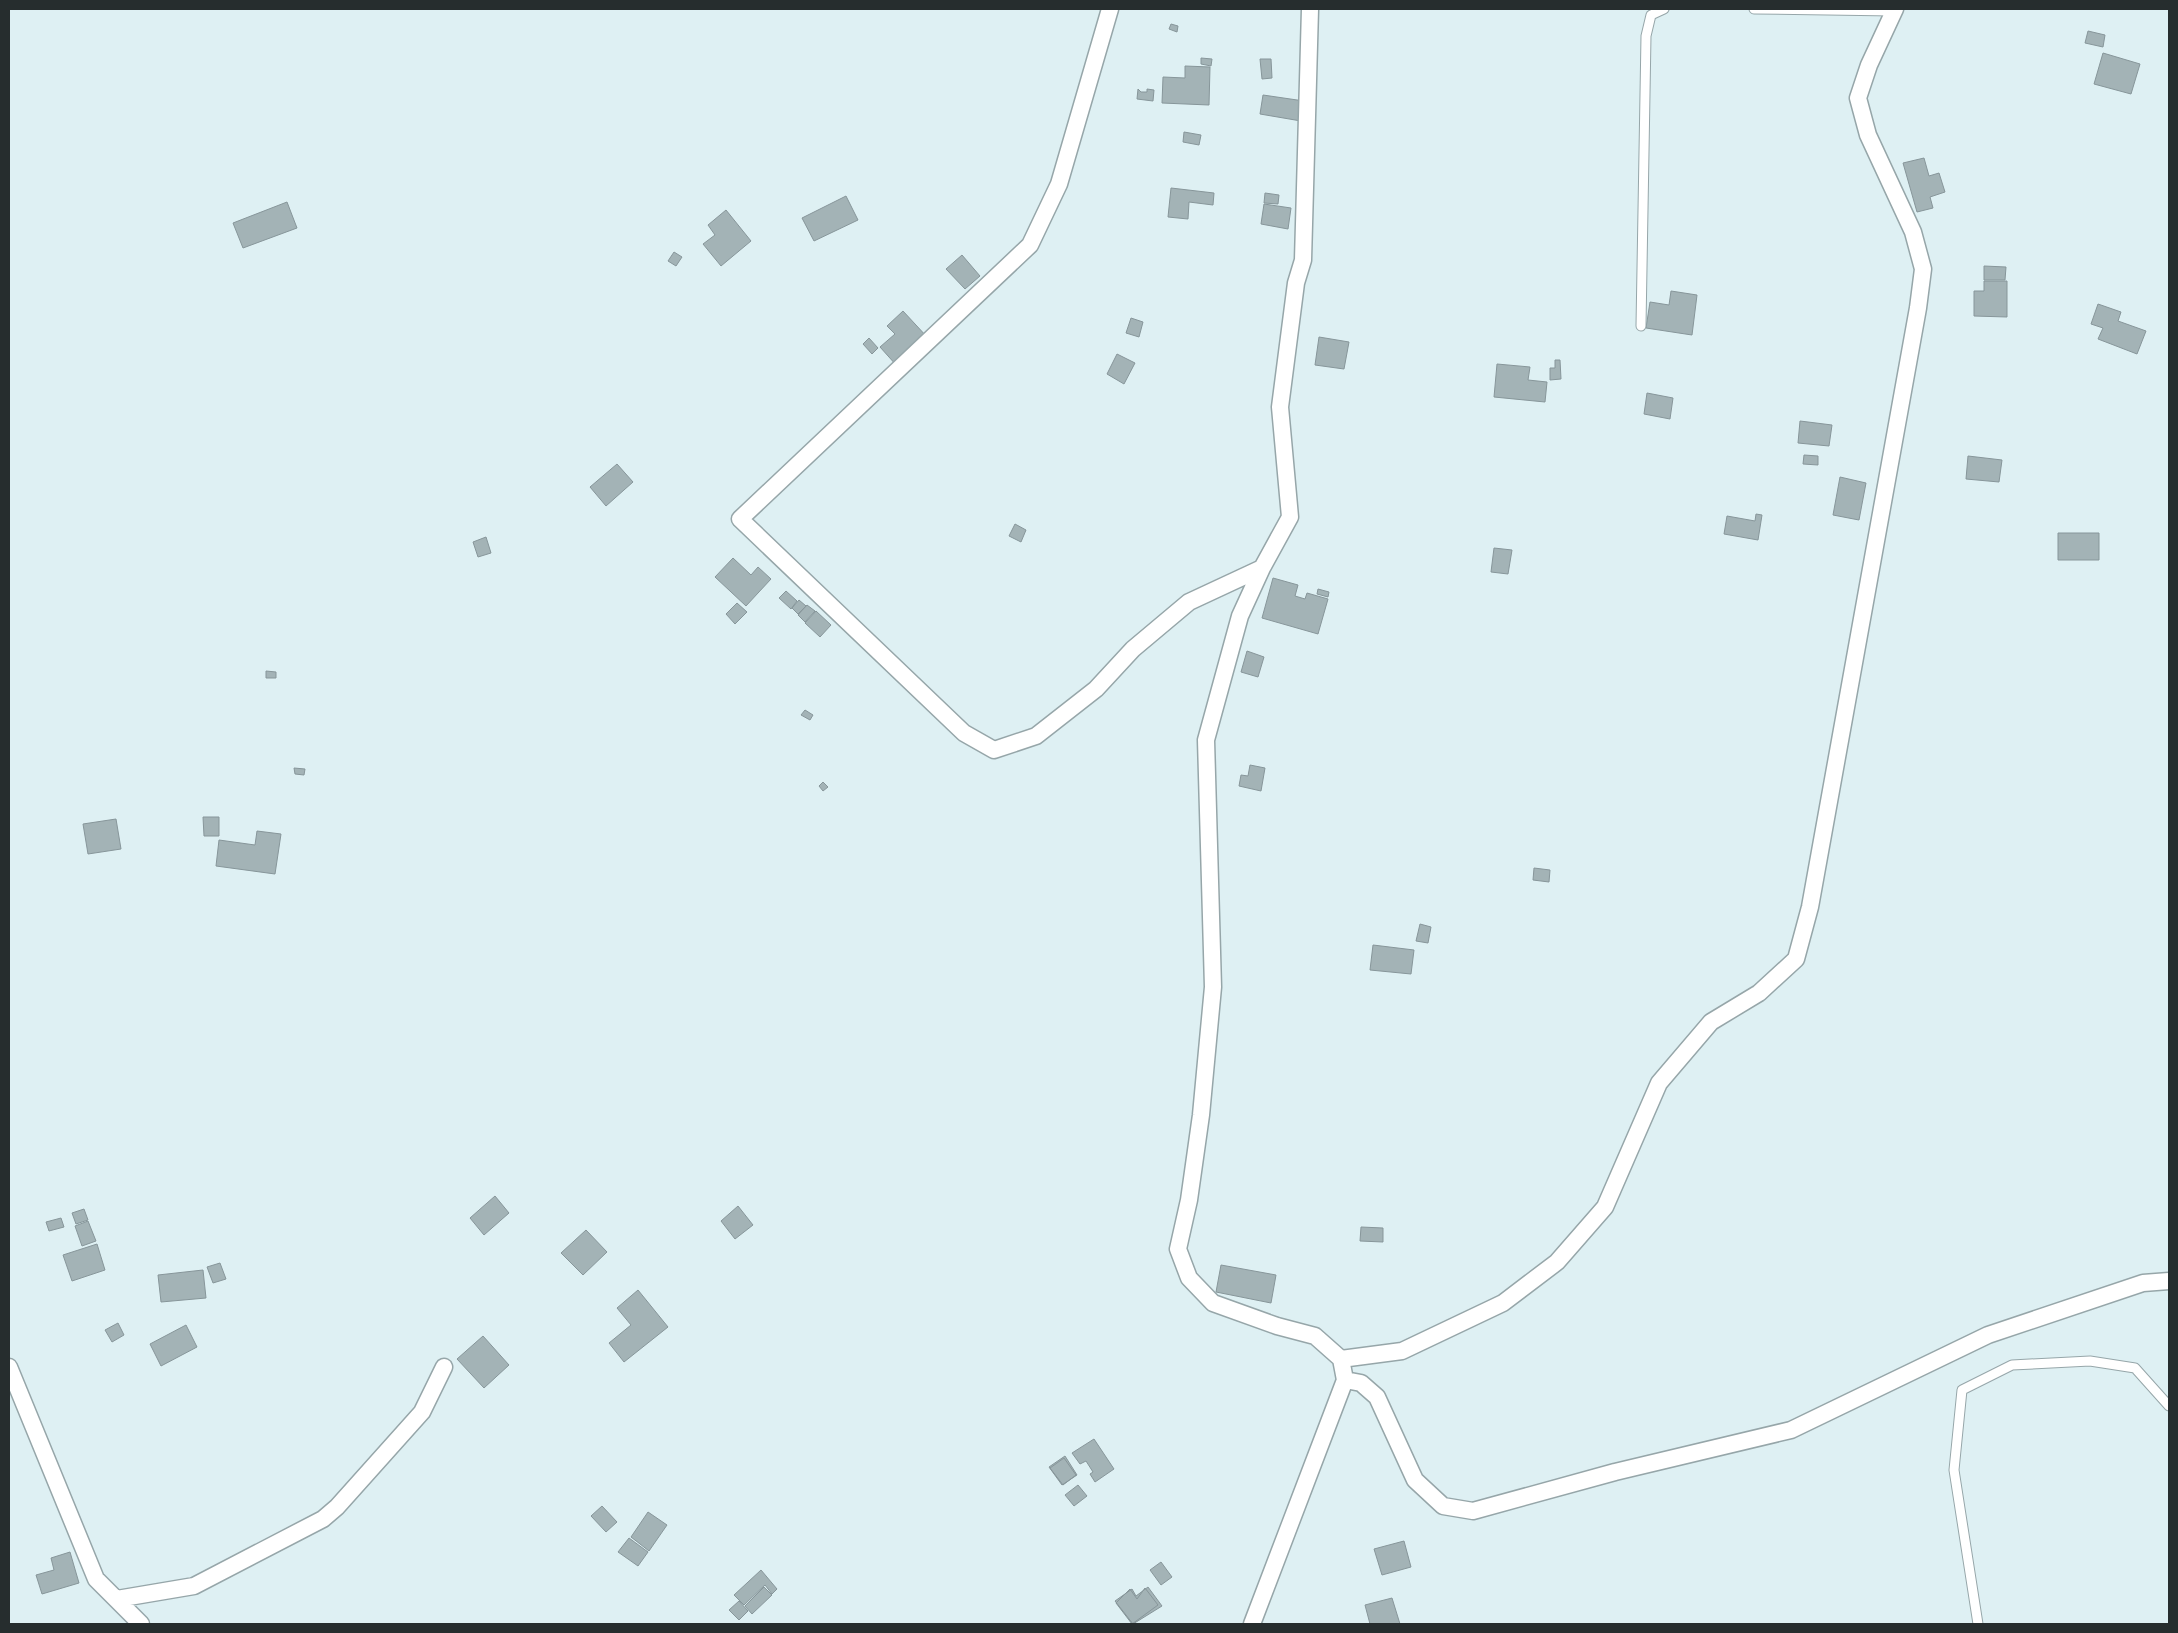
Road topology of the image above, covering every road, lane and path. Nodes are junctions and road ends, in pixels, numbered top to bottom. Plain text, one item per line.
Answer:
1 (1110, 9) edge
2 (1310, 9) edge
3 (1664, 9) edge
4 (1754, 9) edge
5 (1894, 10) edge
6 (1641, 326) dead end
7 (1262, 568) junction
8 (2169, 1282) edge
9 (1341, 1360) junction
10 (9, 1367) edge
11 (444, 1367) dead end
12 (1345, 1380) junction
13 (2169, 1406) edge
14 (117, 1599) junction
15 (141, 1624) edge
16 (1252, 1624) edge
17 (1978, 1624) edge

1 - 7 street
2 - 7 street
3 - 6 lane
4 - 5 lane
5 - 9 street
7 - 9 street
8 - 12 street
9 - 12 street
10 - 14 street
11 - 14 street
12 - 16 street
13 - 17 lane
14 - 15 street

